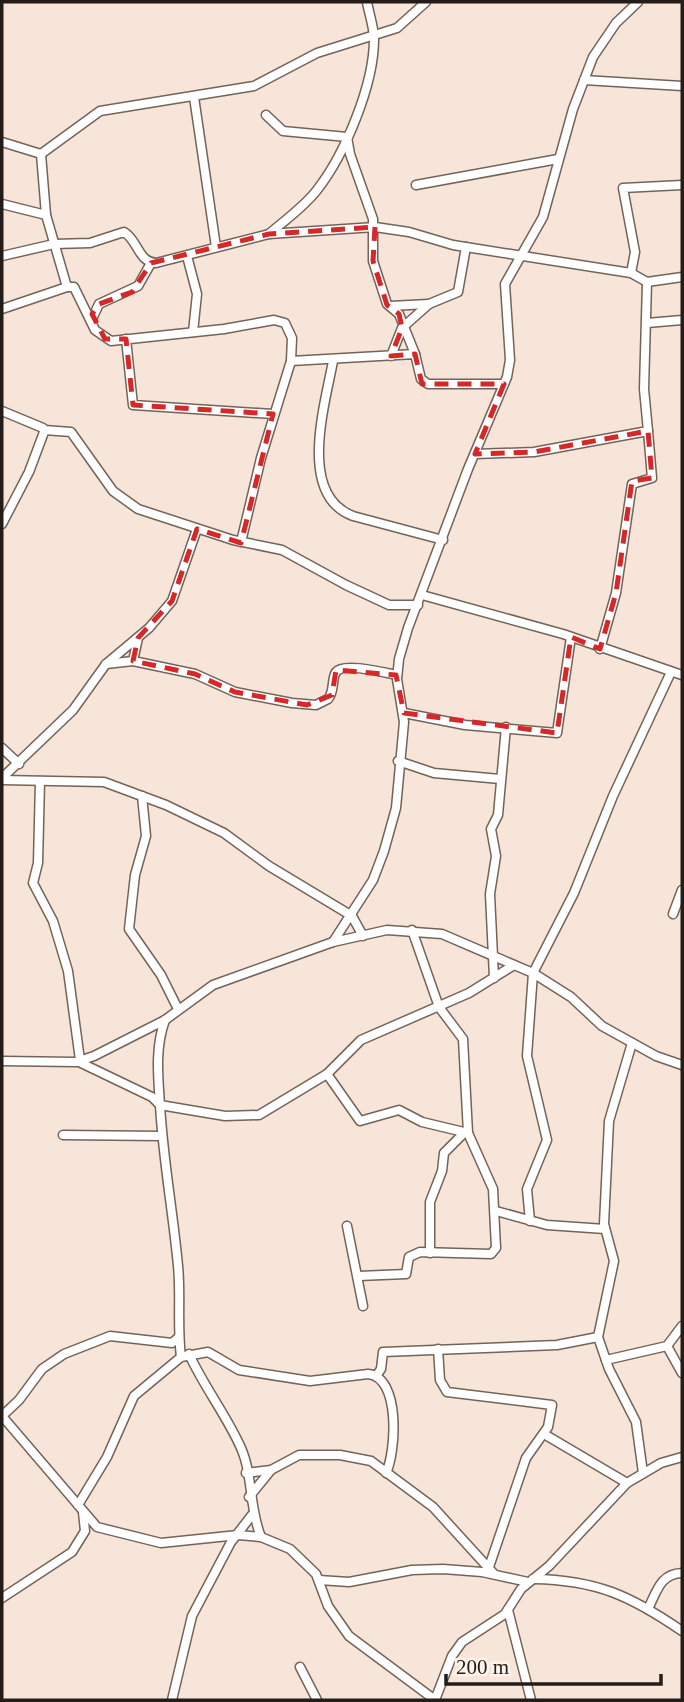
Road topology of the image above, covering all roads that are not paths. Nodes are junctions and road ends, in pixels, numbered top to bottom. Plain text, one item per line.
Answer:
1 (367, 2) edge
2 (426, 2) edge
3 (638, 2) edge
4 (374, 37) junction
5 (584, 80) junction
6 (682, 86) edge
7 (194, 97) junction
8 (266, 115) dead end
9 (347, 137) junction
10 (2, 142) edge
11 (41, 154) junction
12 (558, 159) junction
13 (416, 185) dead end
14 (682, 185) edge
15 (2, 204) edge
16 (46, 215) junction
17 (375, 227) junction
18 (269, 234) junction
19 (54, 244) junction
20 (216, 247) junction
21 (466, 247) junction
22 (2, 256) edge
23 (187, 256) junction
24 (520, 257) junction
25 (151, 263) junction
26 (631, 273) junction
27 (682, 277) edge
28 (646, 282) junction
29 (67, 287) junction
30 (429, 304) junction
31 (389, 306) junction
32 (2, 309) edge
33 (682, 320) edge
34 (91, 321) junction
35 (647, 323) junction
36 (402, 328) junction
37 (193, 332) junction
38 (126, 339) junction
39 (415, 354) junction
40 (391, 356) junction
41 (333, 360) junction
42 (291, 361) junction
43 (504, 384) junction
44 (2, 411) edge
45 (273, 414) junction
46 (44, 430) junction
47 (648, 431) junction
48 (475, 454) junction
49 (2, 524) edge
50 (197, 529) junction
51 (443, 540) junction
52 (241, 542) junction
53 (422, 595) junction
54 (418, 605) junction
55 (571, 637) junction
56 (138, 638) junction
57 (600, 649) junction
58 (133, 661) junction
59 (106, 664) junction
60 (671, 672) junction
61 (397, 675) junction
62 (682, 675) edge
63 (404, 713) junction
64 (506, 727) junction
65 (2, 748) edge
66 (398, 761) junction
67 (19, 764) junction
68 (2, 779) edge
69 (500, 779) junction
70 (40, 781) junction
71 (142, 796) junction
72 (682, 890) edge
73 (673, 914) dead end
74 (352, 916) junction
75 (412, 930) junction
76 (363, 936) junction
77 (333, 942) junction
78 (493, 957) junction
79 (514, 965) junction
80 (533, 973) junction
81 (494, 978) junction
82 (439, 1007) junction
83 (178, 1009) junction
84 (164, 1020) junction
85 (632, 1043) junction
86 (2, 1061) edge
87 (78, 1061) junction
88 (682, 1065) edge
89 (327, 1074) junction
90 (160, 1105) junction
91 (467, 1133) junction
92 (63, 1135) dead end
93 (161, 1136) junction
94 (496, 1211) junction
95 (530, 1221) junction
96 (347, 1226) dead end
97 (605, 1229) junction
98 (430, 1253) junction
99 (359, 1276) junction
100 (363, 1306) dead end
101 (682, 1326) edge
102 (176, 1336) junction
103 (598, 1337) junction
104 (667, 1346) junction
105 (438, 1349) junction
106 (185, 1355) junction
107 (606, 1360) junction
108 (682, 1373) edge
109 (376, 1376) junction
110 (6, 1422) edge
111 (544, 1434) junction
112 (682, 1457) edge
113 (271, 1470) junction
114 (246, 1473) junction
115 (386, 1473) junction
116 (643, 1473) junction
117 (627, 1483) junction
118 (250, 1497) junction
119 (80, 1509) junction
120 (252, 1515) junction
121 (97, 1527) junction
122 (85, 1531) junction
123 (232, 1537) junction
124 (261, 1537) junction
125 (549, 1566) junction
126 (491, 1571) junction
127 (682, 1573) edge
128 (550, 1579) junction
129 (319, 1580) junction
130 (530, 1580) junction
131 (2, 1598) edge
132 (648, 1609) junction
133 (508, 1610) junction
134 (682, 1631) edge
135 (300, 1667) dead end
136 (172, 1700) edge
137 (317, 1700) edge
138 (531, 1700) edge

1 - 4 street
2 - 4 street
3 - 5 street
4 - 7 street
4 - 9 street
5 - 6 street
5 - 12 street
7 - 11 street
7 - 20 street
8 - 9 street
9 - 17 street
9 - 18 street
10 - 11 street
11 - 16 street
12 - 13 street
12 - 24 street
14 - 26 street
15 - 16 street
16 - 19 street
17 - 18 street
17 - 21 street
17 - 31 street
18 - 20 street
19 - 22 street
19 - 25 street
19 - 29 street
20 - 23 street
21 - 24 street
21 - 30 street
23 - 25 street
23 - 37 street
24 - 26 street
24 - 43 street
25 - 34 street
26 - 28 street
27 - 28 street
28 - 35 street
29 - 32 street
29 - 34 street
30 - 31 street
30 - 36 street
31 - 36 street
33 - 35 street
34 - 38 street
35 - 47 street
36 - 39 street
36 - 40 street
37 - 38 street
37 - 42 street
38 - 45 street
39 - 40 street
39 - 43 street
40 - 41 street
41 - 42 street
41 - 51 street
42 - 45 street
43 - 48 street
44 - 46 street
45 - 52 street
46 - 49 street
46 - 50 street
47 - 48 street
47 - 57 street
48 - 51 street
50 - 52 street
50 - 56 street
51 - 53 street
52 - 54 street
53 - 54 street
53 - 55 street
54 - 61 street
55 - 57 street
55 - 64 street
56 - 58 street
56 - 59 street
57 - 60 street
58 - 59 street
58 - 61 street
59 - 67 street
60 - 62 street
60 - 80 street
61 - 63 street
63 - 64 street
63 - 66 street
64 - 69 street
65 - 67 street
66 - 69 street
66 - 74 street
67 - 68 street
68 - 70 street
69 - 78 street
70 - 71 street
70 - 87 street
71 - 74 street
71 - 83 street
72 - 73 street
74 - 76 street
74 - 77 street
75 - 76 street
75 - 78 street
75 - 82 street
76 - 77 street
77 - 83 street
78 - 79 street
78 - 81 street
79 - 80 street
79 - 81 street
80 - 85 street
80 - 95 street
81 - 82 street
82 - 89 street
82 - 91 street
83 - 84 street
84 - 87 street
84 - 90 street
85 - 88 street
85 - 97 street
86 - 87 street
87 - 90 street
89 - 90 street
89 - 91 street
90 - 93 street
91 - 94 street
91 - 98 street
92 - 93 street
93 - 102 street
94 - 95 street
94 - 98 street
95 - 97 street
96 - 99 street
97 - 103 street
98 - 99 street
99 - 100 street
101 - 104 street
102 - 106 street
102 - 110 street
103 - 105 street
103 - 107 street
104 - 107 street
104 - 108 street
105 - 109 street
105 - 111 street
106 - 109 street
106 - 114 street
106 - 119 street
107 - 116 street
109 - 115 street
110 - 119 street
111 - 117 street
111 - 126 street
112 - 116 street
113 - 114 street
113 - 115 street
113 - 118 street
114 - 118 street
115 - 126 street
116 - 117 street
117 - 125 street
118 - 120 street
119 - 121 street
119 - 122 street
120 - 123 street
120 - 124 street
121 - 122 street
121 - 123 street
122 - 131 street
123 - 124 street
123 - 136 street
124 - 129 street
125 - 128 street
125 - 130 street
126 - 129 street
126 - 130 street
127 - 132 street
128 - 130 street
128 - 132 street
129 - 133 street
130 - 133 street
132 - 134 street
133 - 138 street
135 - 137 street

